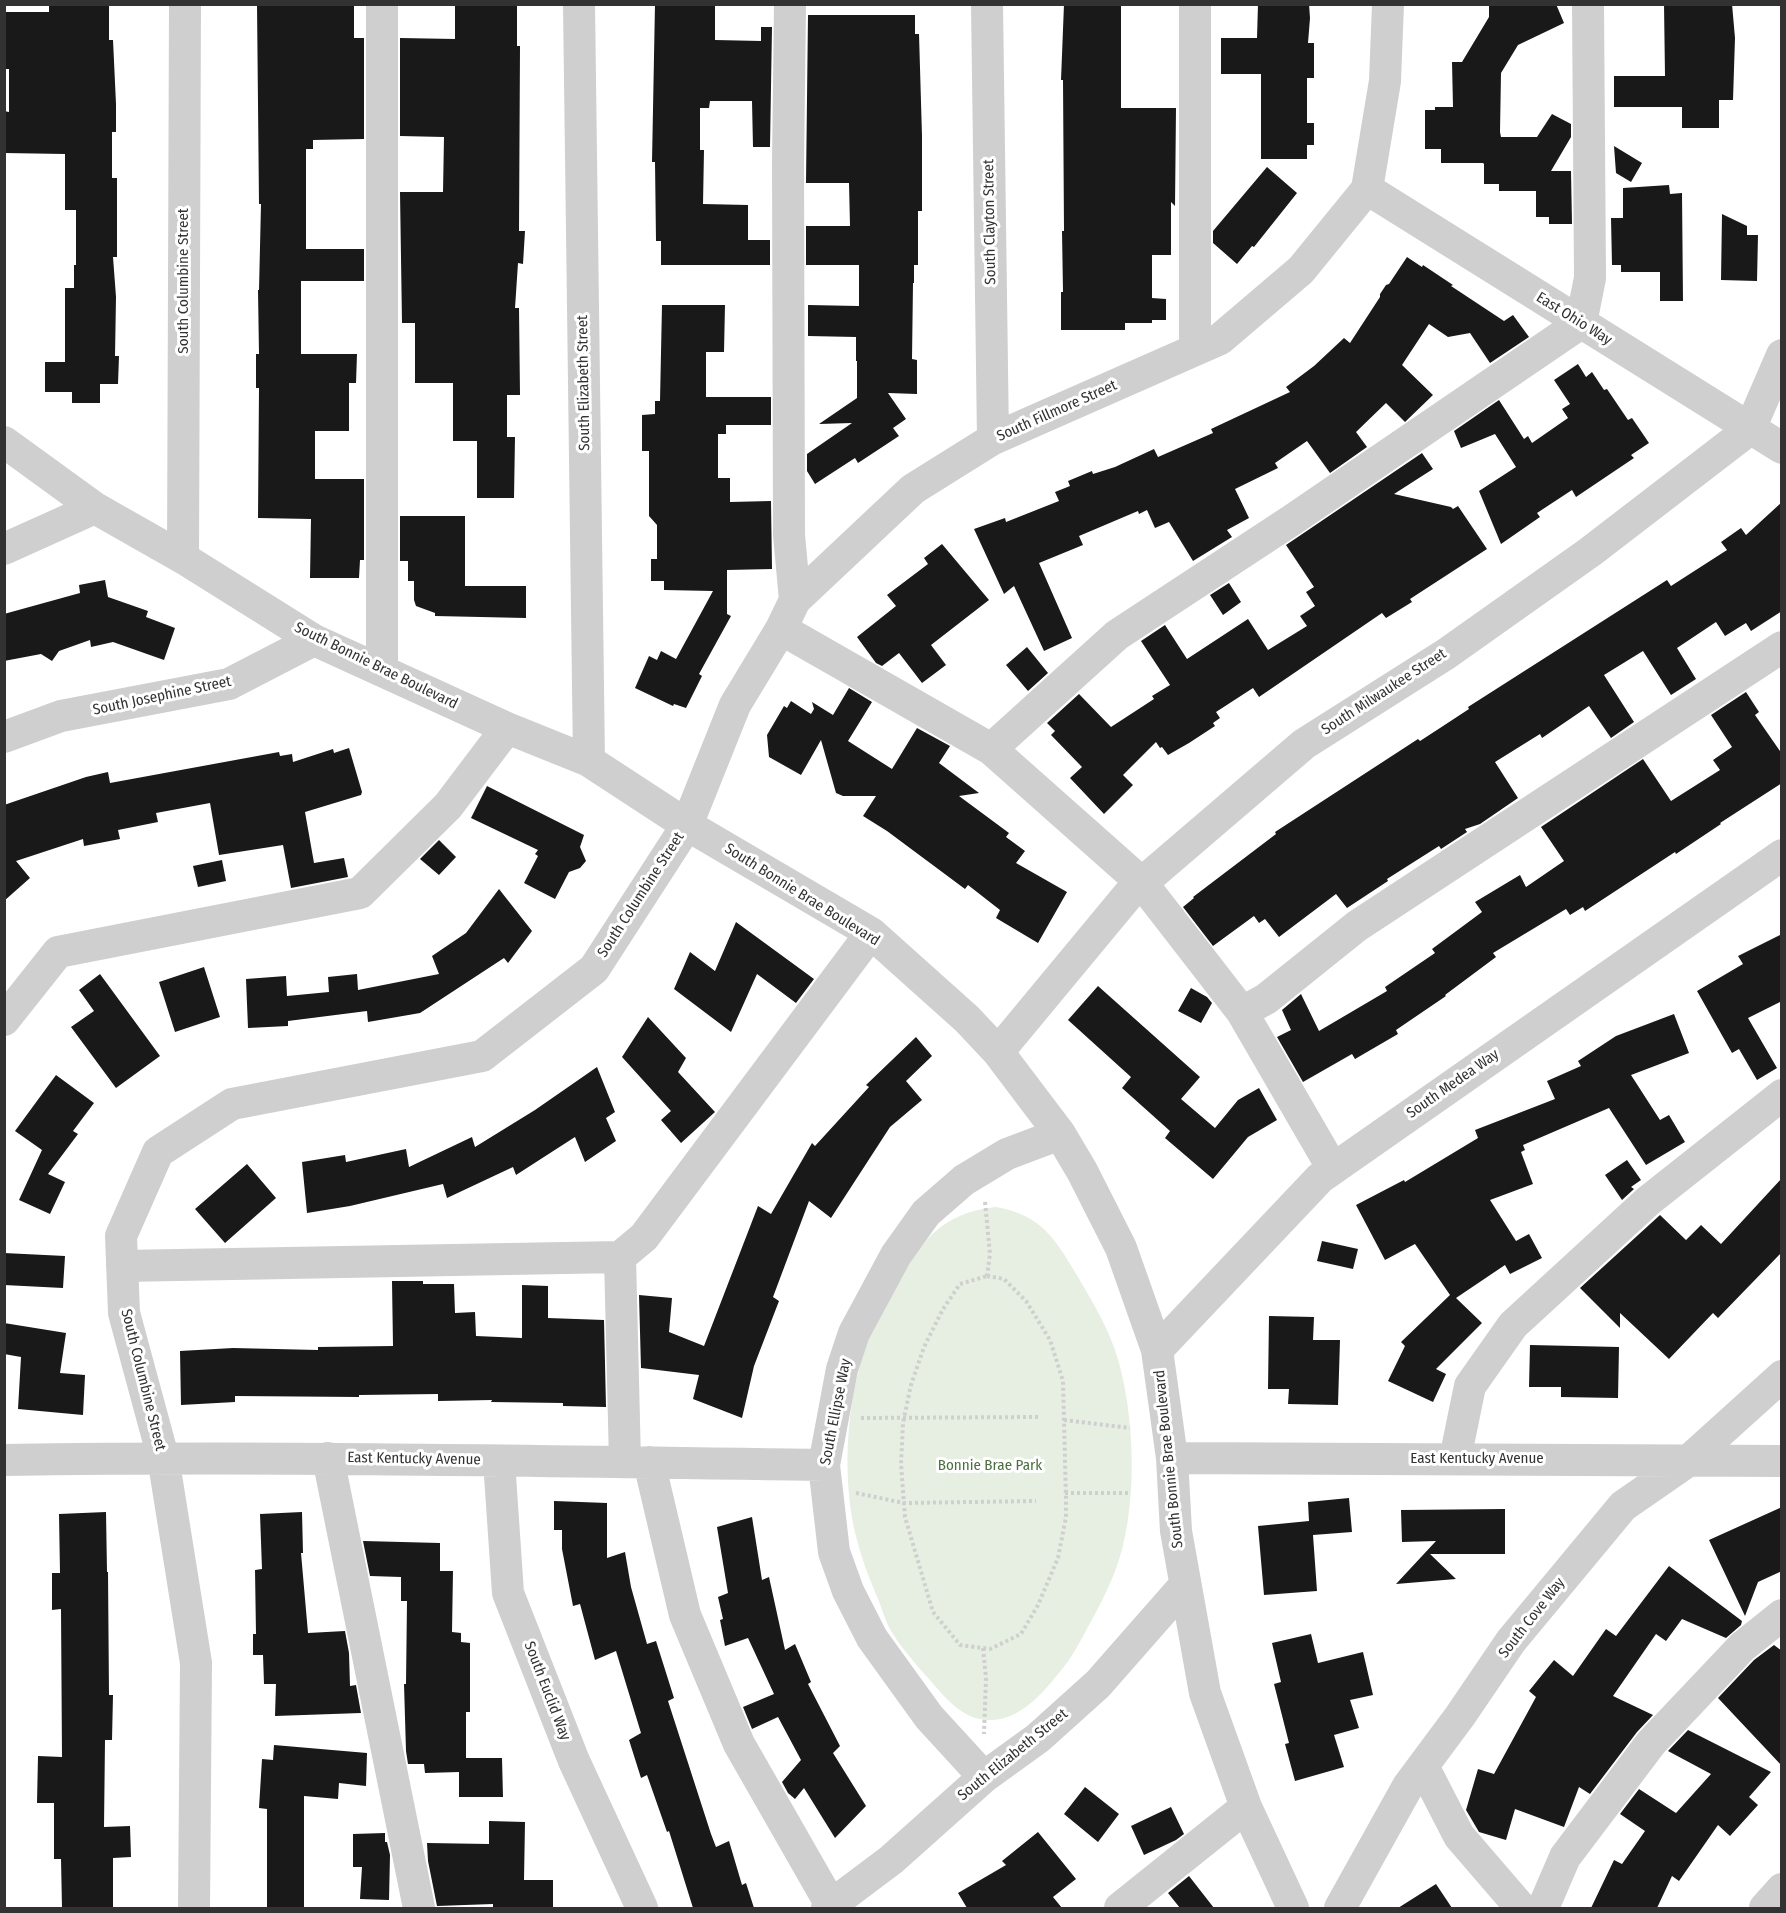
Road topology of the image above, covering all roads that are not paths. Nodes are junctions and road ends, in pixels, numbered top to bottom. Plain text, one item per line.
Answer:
1 (185, 4) edge
2 (382, 4) edge
3 (579, 4) edge
4 (790, 4) edge
5 (987, 4) edge
6 (1195, 4) edge
7 (1388, 4) edge
8 (1588, 4) edge
9 (1367, 189) junction
10 (1581, 323) junction
11 (1195, 350) junction
12 (1782, 355) edge
13 (1750, 429) junction
14 (993, 439) junction
15 (4, 442) edge
16 (1782, 448) edge
17 (95, 507) junction
18 (4, 549) edge
19 (183, 558) junction
20 (795, 600) junction
21 (780, 629) junction
22 (314, 640) junction
23 (1782, 647) edge
24 (382, 671) junction
25 (507, 728) junction
26 (4, 737) edge
27 (991, 749) junction
28 (589, 761) junction
29 (687, 825) junction
30 (1782, 855) edge
31 (1142, 883) junction
32 (871, 933) junction
33 (1242, 1012) junction
34 (4, 1020) edge
35 (998, 1052) junction
36 (1782, 1095) edge
37 (1060, 1134) junction
38 (1333, 1169) junction
39 (620, 1257) junction
40 (122, 1266) junction
41 (1156, 1350) junction
42 (1782, 1376) edge
43 (163, 1457) junction
44 (328, 1458) junction
45 (1172, 1458) junction
46 (1455, 1459) junction
47 (4, 1460) edge
48 (499, 1461) junction
49 (1688, 1461) junction
50 (1782, 1461) edge
51 (637, 1462) junction
52 (825, 1476) junction
53 (1185, 1586) junction
54 (1782, 1615) edge
55 (1423, 1766) junction
56 (984, 1777) junction
57 (1246, 1807) junction
58 (1782, 1889) edge
59 (829, 1907) edge
60 (194, 1908) edge
61 (419, 1908) edge
62 (642, 1908) edge
63 (1120, 1908) edge
64 (1293, 1908) edge
65 (1340, 1908) edge
66 (1521, 1908) edge
67 (1543, 1908) edge
68 (1765, 1908) edge

1 - 19 street, South Columbine Street
2 - 24 street
3 - 28 street, South Elizabeth Street
4 - 20 street
5 - 14 street, South Clayton Street
6 - 11 street
7 - 9 street, South Fillmore Street
8 - 10 street
9 - 10 street, East Ohio Way
9 - 11 street, South Fillmore Street
10 - 13 street, East Ohio Way
10 - 27 street
11 - 14 street, South Fillmore Street
12 - 13 street, South Milwaukee Street
13 - 16 street, East Ohio Way
13 - 31 street, South Milwaukee Street
14 - 20 street, South Fillmore Street
15 - 17 street, South Bonnie Brae Boulevard
17 - 18 street
17 - 19 street, South Bonnie Brae Boulevard
19 - 22 street, South Bonnie Brae Boulevard
20 - 21 street, South Fillmore Street
21 - 27 street
21 - 29 street, South Fillmore Street
22 - 24 street, South Bonnie Brae Boulevard
22 - 26 street, South Josephine Street
23 - 33 street
24 - 25 street, South Bonnie Brae Boulevard
25 - 28 street, South Bonnie Brae Boulevard
25 - 34 street
27 - 31 street
28 - 29 street, South Bonnie Brae Boulevard
29 - 32 street, South Bonnie Brae Boulevard
29 - 40 street, South Columbine Street
30 - 38 street, South Medea Way
31 - 33 street
31 - 35 street, South Milwaukee Street
32 - 35 street, South Bonnie Brae Boulevard
32 - 39 street
33 - 38 street
35 - 37 street, South Bonnie Brae Boulevard
36 - 46 street
37 - 41 street, South Bonnie Brae Boulevard
37 - 52 street, South Ellipse Way
38 - 41 street, South Medea Way
39 - 40 street
39 - 51 street
40 - 43 street, South Columbine Street
41 - 45 street, South Bonnie Brae Boulevard
42 - 49 street, South Cove Way
43 - 44 street, East Kentucky Avenue
43 - 47 street, East Kentucky Avenue
43 - 60 street, South Columbine Street
44 - 48 street, East Kentucky Avenue
44 - 61 street
45 - 46 street, East Kentucky Avenue
45 - 53 street, South Bonnie Brae Boulevard
46 - 49 street, East Kentucky Avenue
48 - 51 street, East Kentucky Avenue
48 - 62 street, South Euclid Way
49 - 50 street, East Kentucky Avenue
49 - 55 street, South Cove Way
51 - 52 street, East Kentucky Avenue
51 - 59 street
52 - 56 street, South Ellipse Way
53 - 56 street, South Elizabeth Street
53 - 57 street, South Bonnie Brae Boulevard
54 - 67 street
55 - 65 street, South Cove Way
55 - 66 street
56 - 59 street, South Elizabeth Street
57 - 63 street
57 - 64 street, South Bonnie Brae Boulevard
58 - 68 street

